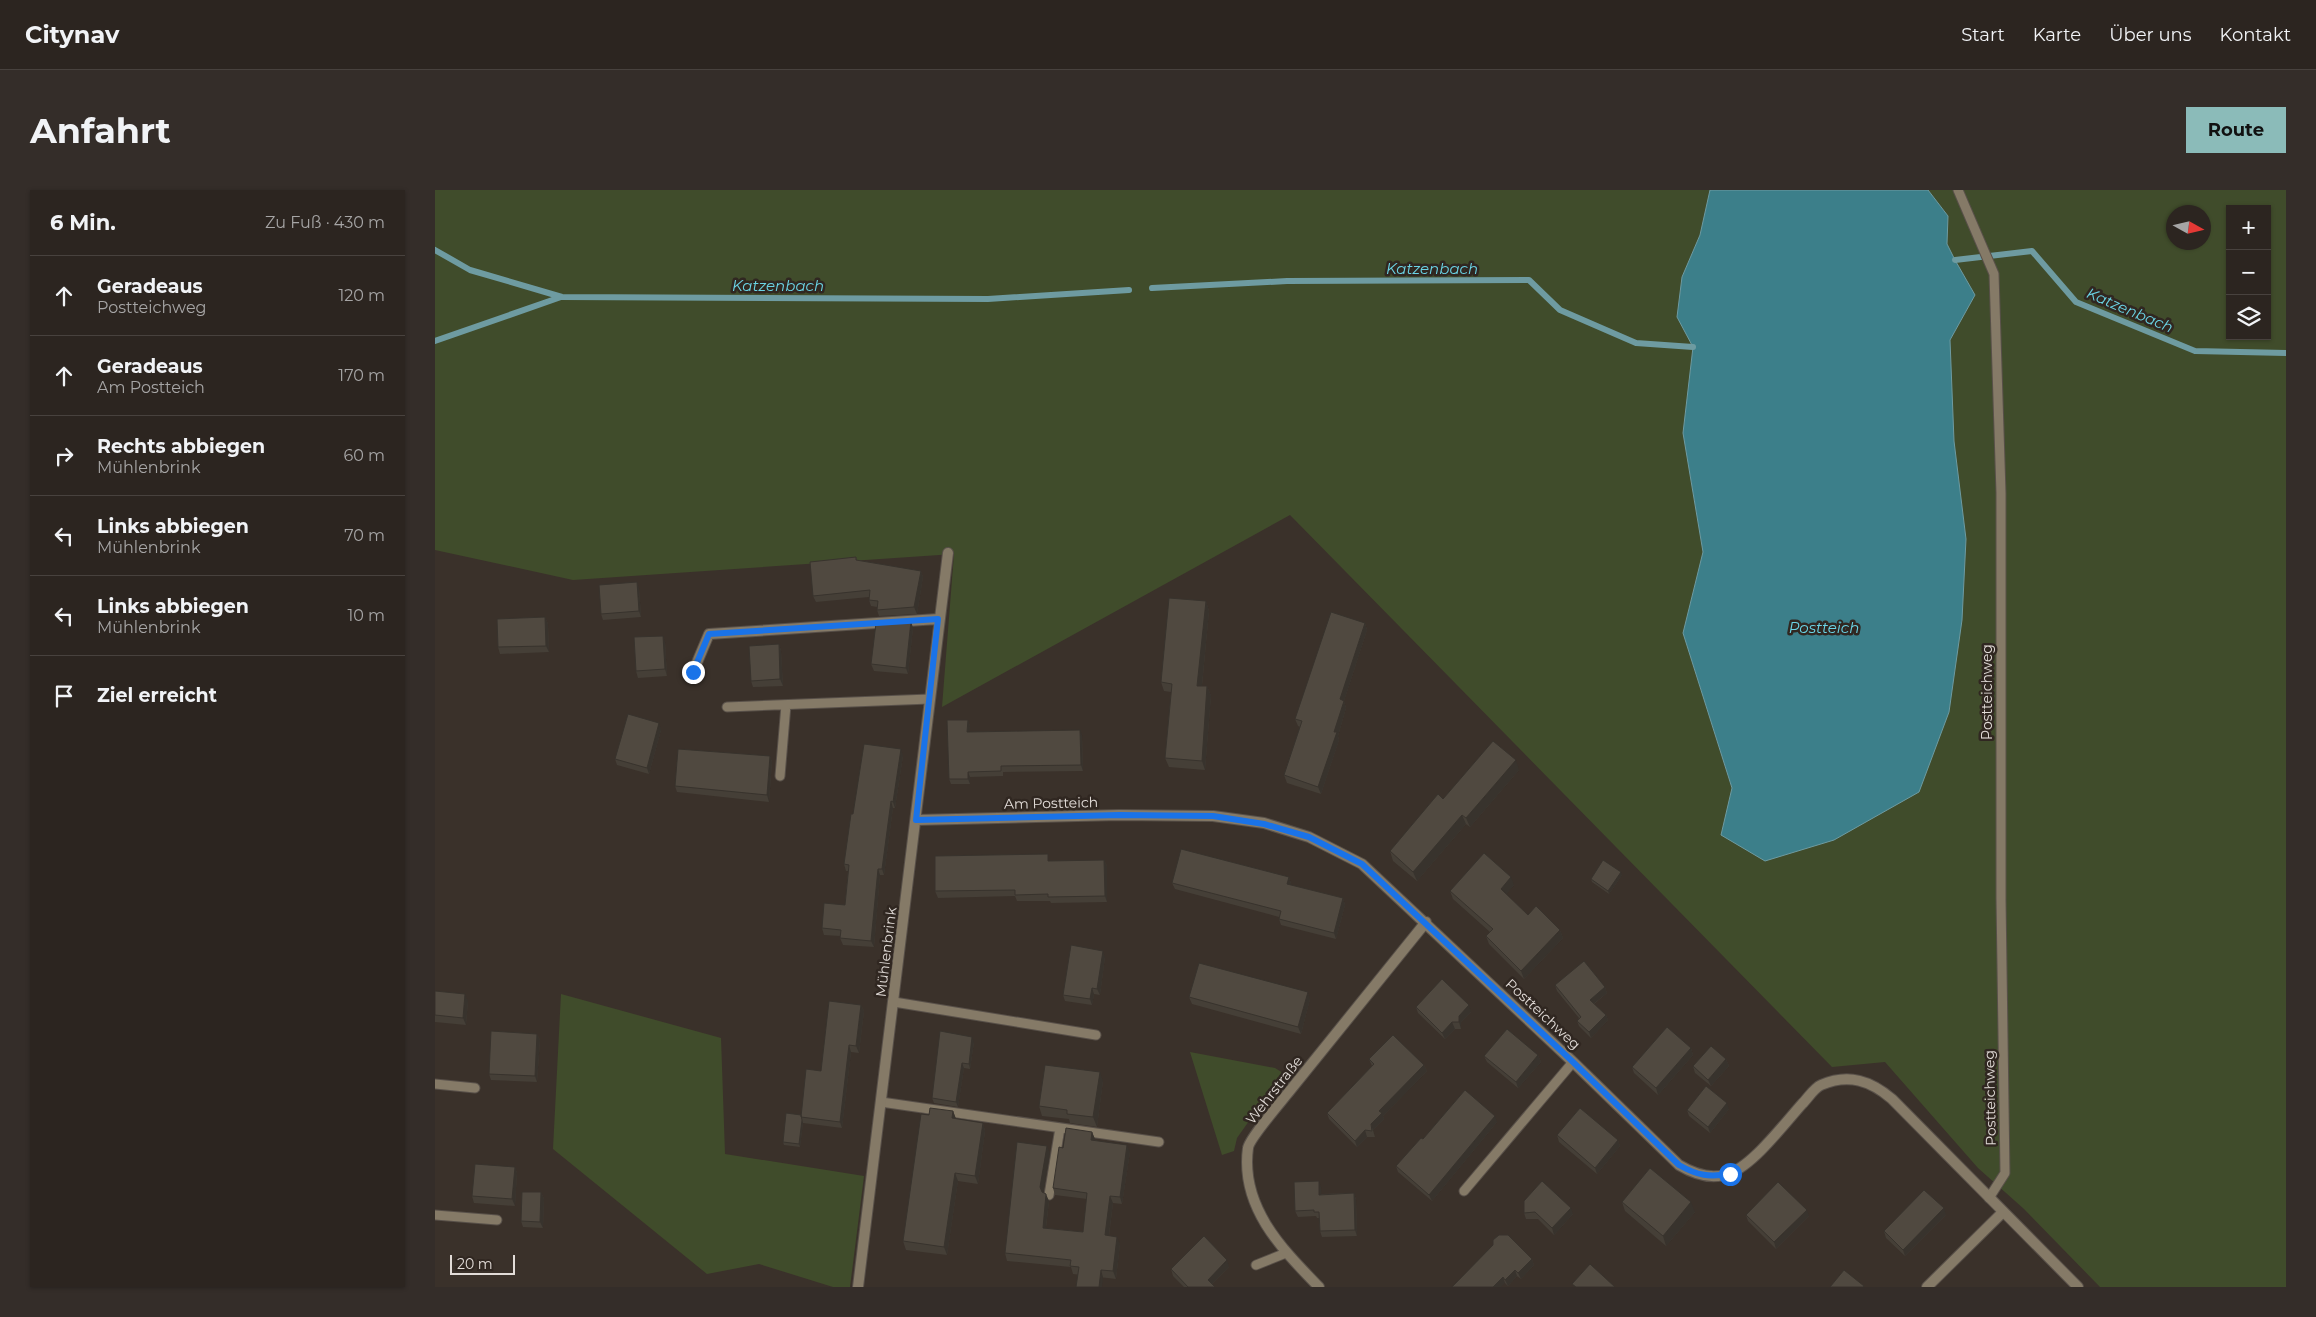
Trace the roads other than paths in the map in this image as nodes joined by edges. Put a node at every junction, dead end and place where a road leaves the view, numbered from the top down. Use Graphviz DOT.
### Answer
graph roads {
  1 [pos="1958,190"];
  2 [pos="948,553"];
  3 [pos="938,619"];
  4 [pos="693,672"];
  5 [pos="929,699"];
  6 [pos="786,705"];
  7 [pos="727,707"];
  8 [pos="780,776"];
  9 [pos="916,820"];
  10 [pos="1426,922"];
  11 [pos="894,1002"];
  12 [pos="1096,1035"];
  13 [pos="1573,1062"];
  14 [pos="435,1084"];
  15 [pos="475,1088"];
  16 [pos="881,1102"];
  17 [pos="1060,1128"];
  18 [pos="1159,1142"];
  19 [pos="1464,1191"];
  20 [pos="1049,1195"];
  21 [pos="1989,1198"];
  22 [pos="2003,1212"];
  23 [pos="435,1215"];
  24 [pos="497,1220"];
  25 [pos="1286,1253"];
  26 [pos="1256,1265"];
  27 [pos="858,1287"];
  28 [pos="1319,1287"];
  29 [pos="1927,1287"];
  30 [pos="2078,1287"];
  1 -- 21 [label="lane, Postteichweg"];
  2 -- 3 [label="street, Mühlenbrink"];
  3 -- 4 [label="street"];
  3 -- 5 [label="street, Mühlenbrink"];
  5 -- 6 [label="lane"];
  5 -- 9 [label="street, Mühlenbrink"];
  6 -- 7 [label="lane"];
  6 -- 8 [label="lane"];
  9 -- 10 [label="street, Am Postteich"];
  9 -- 11 [label="street, Mühlenbrink"];
  10 -- 13 [label="street, Postteichweg"];
  10 -- 25 [label="street, Wehrstraße"];
  11 -- 12 [label="lane"];
  11 -- 16 [label="street, Mühlenbrink"];
  13 -- 19 [label="lane"];
  13 -- 21 [label="street, Postteichweg"];
  14 -- 15 [label="lane"];
  16 -- 17 [label="lane"];
  16 -- 27 [label="street, Mühlenbrink"];
  17 -- 18 [label="lane"];
  17 -- 20 [label="lane"];
  21 -- 22 [label="street, Postteichweg"];
  22 -- 29 [label="street"];
  22 -- 30 [label="street, Postteichweg"];
  23 -- 24 [label="lane"];
  25 -- 26 [label="lane"];
  25 -- 28 [label="street, Wehrstraße"];
}
